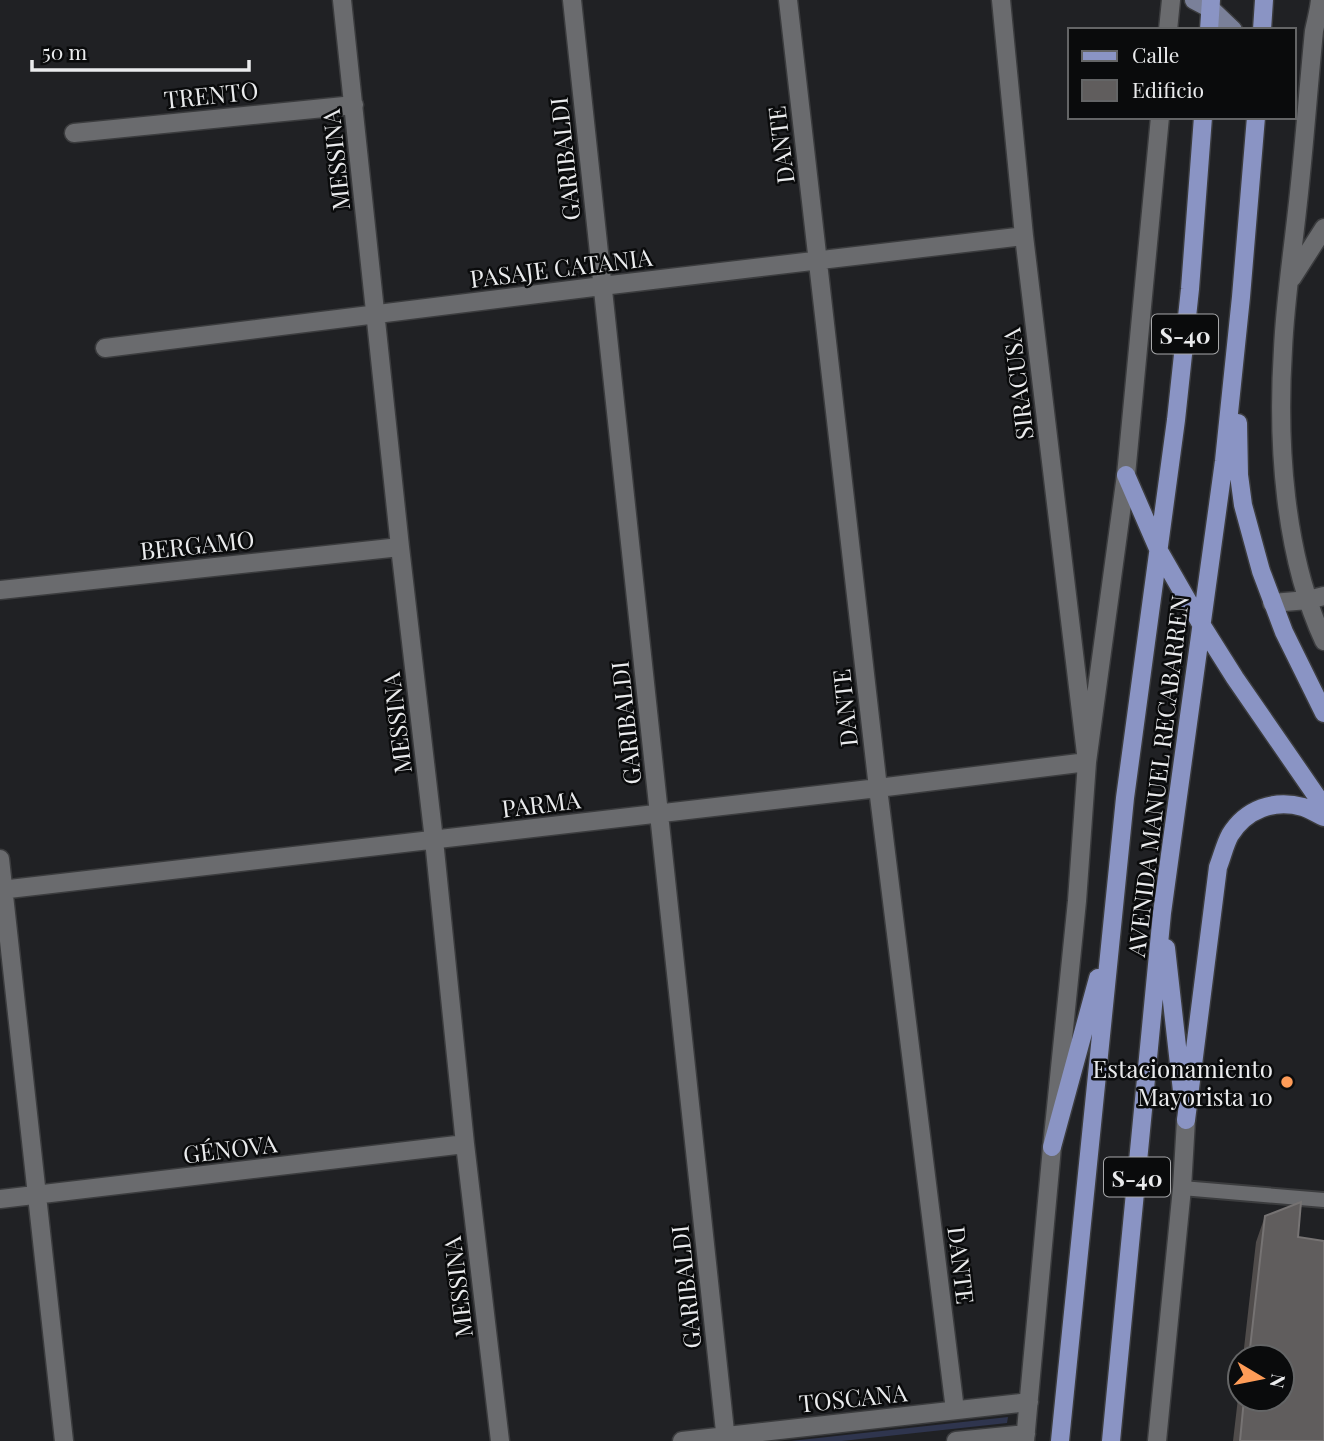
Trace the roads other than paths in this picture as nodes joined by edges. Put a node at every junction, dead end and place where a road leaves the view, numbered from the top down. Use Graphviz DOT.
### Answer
graph roads {
  1 [pos="342,0"];
  2 [pos="572,0"];
  3 [pos="788,0"];
  4 [pos="1001,0"];
  5 [pos="1171,0"];
  6 [pos="1194,0"];
  7 [pos="1264,0"];
  8 [pos="1320,0"];
  9 [pos="1211,5"];
  10 [pos="1168,28"];
  11 [pos="1209,28"];
  12 [pos="1231,28"];
  13 [pos="1262,28"];
  14 [pos="354,105"];
  15 [pos="1160,119"];
  16 [pos="1203,119"];
  17 [pos="1256,119"];
  18 [pos="74,133"];
  19 [pos="1324,228"];
  20 [pos="1024,236"];
  21 [pos="818,261"];
  22 [pos="1289,284"];
  23 [pos="602,286"];
  24 [pos="1241,297"];
  25 [pos="376,314"];
  26 [pos="105,348"];
  27 [pos="1126,475"];
  28 [pos="400,547"];
  29 [pos="1159,551"];
  30 [pos="0,590"];
  31 [pos="1316,598"];
  32 [pos="1272,603"];
  33 [pos="1201,624"];
  34 [pos="1324,641"];
  35 [pos="1324,713"];
  36 [pos="1087,762"];
  37 [pos="878,788"];
  38 [pos="1324,807"];
  39 [pos="659,814"];
  40 [pos="1324,817"];
  41 [pos="434,840"];
  42 [pos="0,859"];
  43 [pos="2,890"];
  44 [pos="1162,914"];
  45 [pos="1111,930"];
  46 [pos="1186,1120"];
  47 [pos="465,1144"];
  48 [pos="1052,1147"];
  49 [pos="1182,1188"];
  50 [pos="37,1195"];
  51 [pos="0,1199"];
  52 [pos="1324,1200"];
  53 [pos="1029,1402"];
  54 [pos="955,1410"];
  55 [pos="1026,1438"];
  56 [pos="725,1439"];
  57 [pos="64,1441"];
  58 [pos="500,1441"];
  59 [pos="682,1441"];
  60 [pos="956,1441"];
  61 [pos="1060,1441"];
  62 [pos="1111,1441"];
  63 [pos="1157,1441"];
  1 -- 14 [label="street, MESSINA"];
  2 -- 23 [label="street, GARIBALDI"];
  3 -- 21 [label="street, DANTE"];
  4 -- 20 [label="street, SIRACUSA"];
  5 -- 10 [label="street"];
  6 -- 9 [label="street"];
  7 -- 13 [label="main road"];
  8 -- 22 [label="street"];
  9 -- 11 [label="main road"];
  9 -- 12 [label="street"];
  14 -- 18 [label="street, TRENTO"];
  14 -- 25 [label="street, MESSINA"];
  15 -- 27 [label="street"];
  16 -- 29 [label="main road, AVENIDA MANUEL RECABARREN / S-40"];
  17 -- 24 [label="main road, AVENIDA MANUEL RECABARREN / S-40"];
  19 -- 22 [label="street"];
  20 -- 21 [label="street, PASAJE CATANIA"];
  20 -- 36 [label="street, SIRACUSA"];
  21 -- 23 [label="street, PASAJE CATANIA"];
  21 -- 37 [label="street, DANTE"];
  22 -- 31 [label="street"];
  23 -- 25 [label="street, PASAJE CATANIA"];
  23 -- 39 [label="street, GARIBALDI"];
  24 -- 32 [label="main road"];
  24 -- 33 [label="main road, AVENIDA MANUEL RECABARREN / S-40"];
  25 -- 26 [label="street, PASAJE CATANIA"];
  25 -- 28 [label="street, MESSINA"];
  27 -- 29 [label="main road"];
  27 -- 36 [label="street"];
  28 -- 30 [label="street, BERGAMO"];
  28 -- 41 [label="street, MESSINA"];
  29 -- 33 [label="main road"];
  29 -- 45 [label="main road, AVENIDA MANUEL RECABARREN / S-40"];
  31 -- 32 [label="street"];
  31 -- 34 [label="street"];
  32 -- 35 [label="main road"];
  33 -- 38 [label="main road"];
  33 -- 44 [label="main road, AVENIDA MANUEL RECABARREN / S-40"];
  36 -- 37 [label="street, PARMA"];
  36 -- 48 [label="street"];
  37 -- 39 [label="street, PARMA"];
  37 -- 54 [label="street, DANTE"];
  39 -- 41 [label="street, PARMA"];
  39 -- 56 [label="street, GARIBALDI"];
  40 -- 46 [label="main road"];
  41 -- 43 [label="street, PARMA"];
  41 -- 47 [label="street, MESSINA"];
  42 -- 43 [label="street"];
  43 -- 50 [label="street"];
  44 -- 46 [label="main road"];
  44 -- 62 [label="main road, AVENIDA MANUEL RECABARREN / S-40"];
  45 -- 48 [label="main road"];
  45 -- 61 [label="main road, AVENIDA MANUEL RECABARREN / S-40"];
  46 -- 49 [label="street"];
  47 -- 50 [label="street, GÉNOVA"];
  47 -- 58 [label="street, MESSINA"];
  48 -- 53 [label="street"];
  49 -- 52 [label="lane"];
  49 -- 63 [label="street"];
  50 -- 51 [label="street, GÉNOVA"];
  50 -- 57 [label="street"];
  53 -- 54 [label="street, TOSCANA"];
  53 -- 55 [label="street"];
  54 -- 56 [label="street, TOSCANA"];
  55 -- 60 [label="street"];
  56 -- 59 [label="street, TOSCANA"];
}
